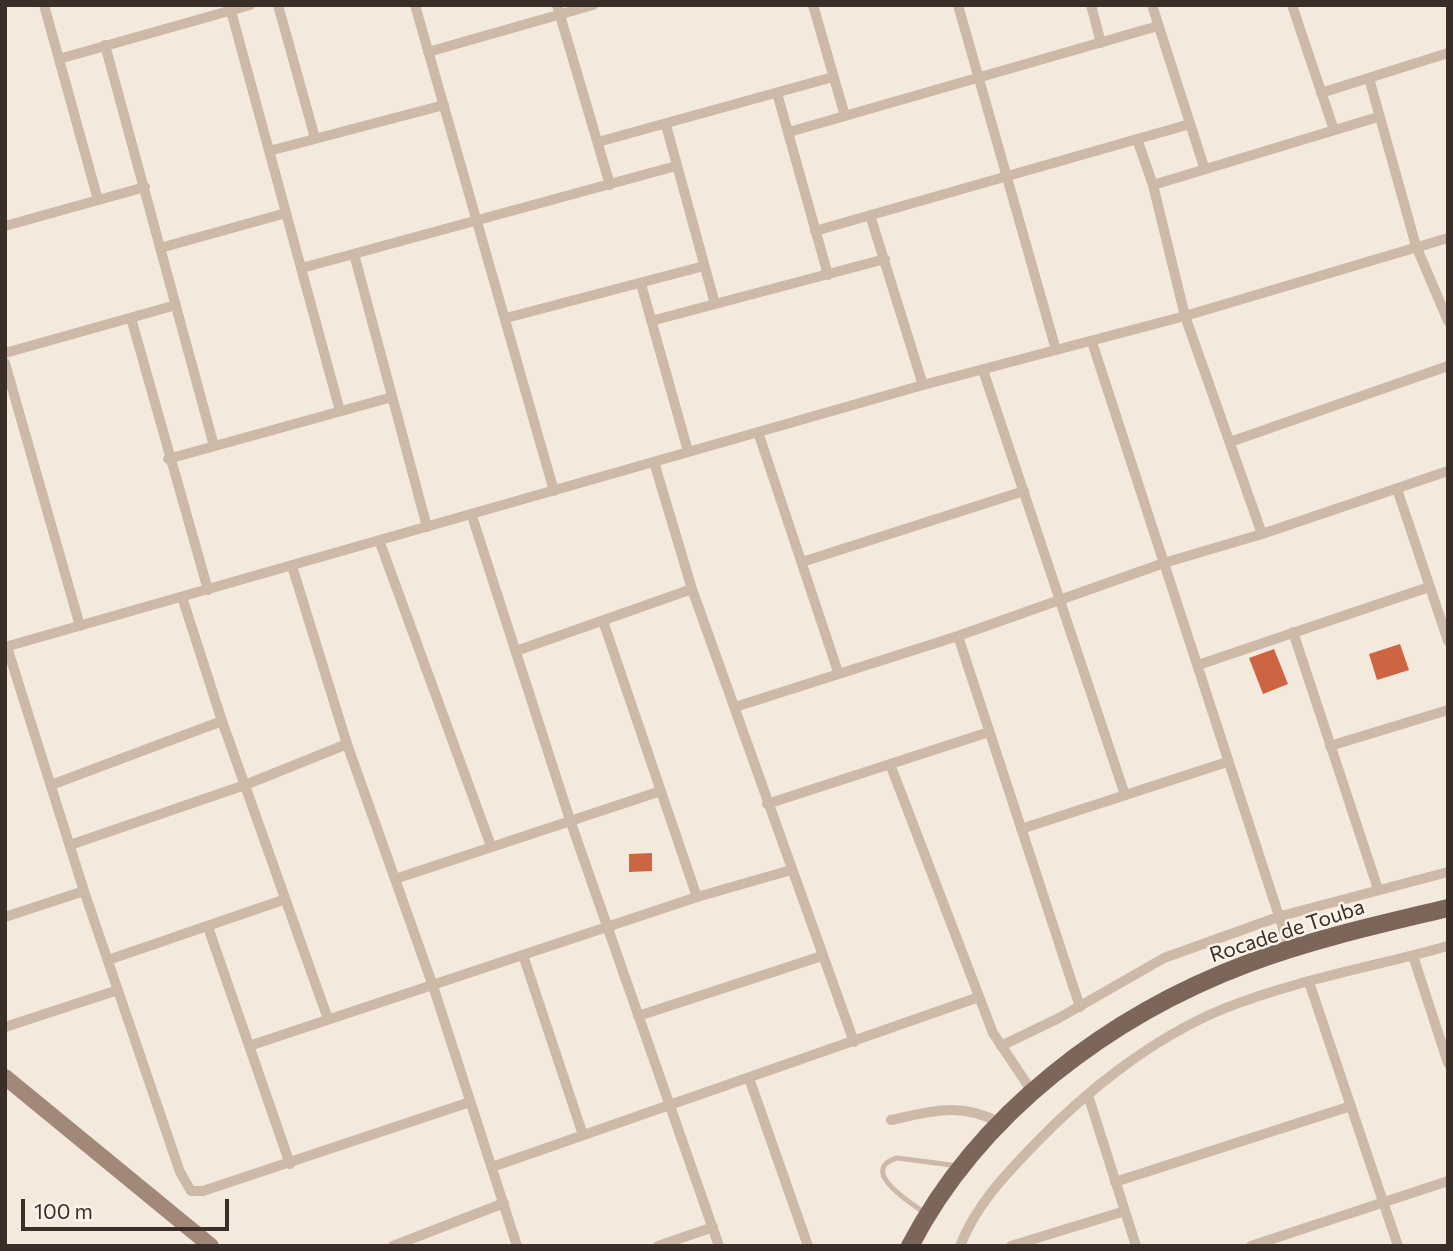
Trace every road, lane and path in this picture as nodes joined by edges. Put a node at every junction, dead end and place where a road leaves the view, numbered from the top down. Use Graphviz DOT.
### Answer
graph roads {
  1 [pos="44,5"];
  2 [pos="250,5"];
  3 [pos="278,5"];
  4 [pos="415,5"];
  5 [pos="593,5"];
  6 [pos="813,5"];
  7 [pos="958,5"];
  8 [pos="1091,5"];
  9 [pos="1152,5"];
  10 [pos="1292,5"];
  11 [pos="559,10"];
  12 [pos="230,11"];
  13 [pos="1158,26"];
  14 [pos="1101,43"];
  15 [pos="105,46"];
  16 [pos="428,52"];
  17 [pos="1448,53"];
  18 [pos="59,59"];
  19 [pos="833,77"];
  20 [pos="979,78"];
  21 [pos="1369,78"];
  22 [pos="777,93"];
  23 [pos="1321,93"];
  24 [pos="444,105"];
  25 [pos="845,116"];
  26 [pos="1378,117"];
  27 [pos="1190,124"];
  28 [pos="666,125"];
  29 [pos="1334,130"];
  30 [pos="789,132"];
  31 [pos="315,138"];
  32 [pos="1136,139"];
  33 [pos="598,142"];
  34 [pos="269,150"];
  35 [pos="676,166"];
  36 [pos="1204,167"];
  37 [pos="1006,177"];
  38 [pos="610,185"];
  39 [pos="1153,185"];
  40 [pos="145,187"];
  41 [pos="98,200"];
  42 [pos="286,213"];
  43 [pos="870,215"];
  44 [pos="476,222"];
  45 [pos="5,226"];
  46 [pos="816,230"];
  47 [pos="1448,238"];
  48 [pos="1416,246"];
  49 [pos="160,248"];
  50 [pos="354,254"];
  51 [pos="886,259"];
  52 [pos="704,266"];
  53 [pos="302,268"];
  54 [pos="828,275"];
  55 [pos="641,284"];
  56 [pos="176,304"];
  57 [pos="715,304"];
  58 [pos="1185,316"];
  59 [pos="131,318"];
  60 [pos="506,318"];
  61 [pos="651,321"];
  62 [pos="1448,321"];
  63 [pos="1092,342"];
  64 [pos="1056,350"];
  65 [pos="5,353"];
  66 [pos="5,363"];
  67 [pos="1448,366"];
  68 [pos="983,370"];
  69 [pos="923,385"];
  70 [pos="392,397"];
  71 [pos="340,411"];
  72 [pos="758,432"];
  73 [pos="1230,442"];
  74 [pos="214,446"];
  75 [pos="688,451"];
  76 [pos="168,459"];
  77 [pos="654,462"];
  78 [pos="1448,471"];
  79 [pos="1398,489"];
  80 [pos="554,491"];
  81 [pos="1024,491"];
  82 [pos="472,516"];
  83 [pos="427,527"];
  84 [pos="1262,534"];
  85 [pos="379,540"];
  86 [pos="802,562"];
  87 [pos="1164,563"];
  88 [pos="292,566"];
  89 [pos="1429,587"];
  90 [pos="692,589"];
  91 [pos="208,590"];
  92 [pos="182,597"];
  93 [pos="1059,600"];
  94 [pos="603,621"];
  95 [pos="80,626"];
  96 [pos="1293,632"];
  97 [pos="958,636"];
  98 [pos="1448,642"];
  99 [pos="6,647"];
  100 [pos="516,651"];
  101 [pos="1198,665"];
  102 [pos="838,672"];
  103 [pos="735,707"];
  104 [pos="1448,710"];
  105 [pos="222,721"];
  106 [pos="989,732"];
  107 [pos="346,744"];
  108 [pos="1330,746"];
  109 [pos="1227,762"];
  110 [pos="890,764"];
  111 [pos="51,785"];
  112 [pos="245,785"];
  113 [pos="661,791"];
  114 [pos="1125,795"];
  115 [pos="767,804"];
  116 [pos="570,820"];
  117 [pos="1021,829"];
  118 [pos="69,845"];
  119 [pos="491,846"];
  120 [pos="791,870"];
  121 [pos="1448,872"];
  122 [pos="395,879"];
  123 [pos="1378,888"];
  124 [pos="84,891"];
  125 [pos="697,897"];
  126 [pos="283,900"];
  127 [pos="1448,908"];
  128 [pos="1281,916"];
  129 [pos="5,917"];
  130 [pos="608,926"];
  131 [pos="208,927"];
  132 [pos="1448,946"];
  133 [pos="1290,950"];
  134 [pos="523,956"];
  135 [pos="822,956"];
  136 [pos="1413,956"];
  137 [pos="108,960"];
  138 [pos="1309,982"];
  139 [pos="433,986"];
  140 [pos="118,990"];
  141 [pos="979,997"];
  142 [pos="1080,1007"];
  143 [pos="638,1016"];
  144 [pos="328,1019"];
  145 [pos="5,1027"];
  146 [pos="854,1042"];
  147 [pos="249,1046"];
  148 [pos="1001,1046"];
  149 [pos="1448,1063"];
  150 [pos="5,1077"];
  151 [pos="749,1079"];
  152 [pos="1033,1093"];
  153 [pos="1088,1095"];
  154 [pos="470,1102"];
  155 [pos="1351,1106"];
  156 [pos="670,1107"];
  157 [pos="891,1120"];
  158 [pos="999,1122"];
  159 [pos="583,1135"];
  160 [pos="290,1164"];
  161 [pos="961,1166"];
  162 [pos="492,1167"];
  163 [pos="1448,1181"];
  164 [pos="1115,1182"];
  165 [pos="1384,1202"];
  166 [pos="504,1203"];
  167 [pos="1125,1211"];
  168 [pos="928,1215"];
  169 [pos="713,1227"];
  170 [pos="211,1246"];
  171 [pos="393,1246"];
  172 [pos="517,1246"];
  173 [pos="658,1246"];
  174 [pos="719,1246"];
  175 [pos="808,1246"];
  176 [pos="910,1246"];
  177 [pos="960,1246"];
  178 [pos="1011,1246"];
  179 [pos="1136,1246"];
  180 [pos="1251,1246"];
  181 [pos="1398,1246"];
  1 -- 18 [label="street"];
  2 -- 12 [label="street"];
  3 -- 31 [label="street"];
  4 -- 16 [label="street"];
  5 -- 11 [label="street"];
  6 -- 19 [label="street"];
  7 -- 20 [label="street"];
  8 -- 14 [label="street"];
  9 -- 13 [label="street"];
  10 -- 23 [label="street"];
  11 -- 16 [label="street"];
  11 -- 33 [label="street"];
  12 -- 15 [label="street"];
  12 -- 34 [label="street"];
  13 -- 14 [label="street"];
  13 -- 27 [label="street"];
  14 -- 20 [label="street"];
  15 -- 18 [label="street"];
  15 -- 40 [label="street"];
  16 -- 24 [label="street"];
  17 -- 21 [label="street"];
  18 -- 41 [label="street"];
  19 -- 22 [label="street"];
  19 -- 25 [label="street"];
  20 -- 25 [label="street"];
  20 -- 37 [label="street"];
  21 -- 23 [label="street"];
  21 -- 26 [label="street"];
  22 -- 28 [label="street"];
  22 -- 30 [label="street"];
  23 -- 29 [label="street"];
  24 -- 31 [label="street"];
  24 -- 44 [label="street"];
  25 -- 30 [label="street"];
  26 -- 29 [label="street"];
  26 -- 48 [label="street"];
  27 -- 32 [label="street"];
  27 -- 36 [label="street"];
  28 -- 33 [label="street"];
  28 -- 35 [label="street"];
  29 -- 36 [label="street"];
  30 -- 46 [label="street"];
  31 -- 34 [label="street"];
  32 -- 37 [label="street"];
  32 -- 39 [label="street"];
  33 -- 38 [label="street"];
  34 -- 42 [label="street"];
  35 -- 38 [label="street"];
  35 -- 52 [label="street"];
  36 -- 39 [label="street"];
  37 -- 43 [label="street"];
  37 -- 64 [label="street"];
  38 -- 44 [label="street"];
  39 -- 58 [label="street"];
  40 -- 41 [label="street"];
  40 -- 49 [label="street"];
  41 -- 45 [label="street"];
  42 -- 49 [label="street"];
  42 -- 53 [label="street"];
  43 -- 46 [label="street"];
  43 -- 51 [label="street"];
  44 -- 50 [label="street"];
  44 -- 60 [label="street"];
  46 -- 54 [label="street"];
  47 -- 48 [label="street"];
  48 -- 58 [label="street"];
  48 -- 62 [label="street"];
  49 -- 56 [label="street"];
  50 -- 53 [label="street"];
  50 -- 70 [label="street"];
  51 -- 54 [label="street"];
  51 -- 69 [label="street"];
  52 -- 55 [label="street"];
  52 -- 57 [label="street"];
  53 -- 71 [label="street"];
  54 -- 57 [label="street"];
  55 -- 60 [label="street"];
  55 -- 61 [label="street"];
  56 -- 59 [label="street"];
  56 -- 74 [label="street"];
  57 -- 61 [label="street"];
  58 -- 63 [label="street"];
  58 -- 73 [label="street"];
  59 -- 65 [label="street"];
  59 -- 76 [label="street"];
  60 -- 80 [label="street"];
  61 -- 75 [label="street"];
  63 -- 64 [label="street"];
  63 -- 87 [label="street"];
  64 -- 68 [label="street"];
  66 -- 95 [label="street"];
  67 -- 73 [label="street"];
  68 -- 69 [label="street"];
  68 -- 81 [label="street"];
  69 -- 72 [label="street"];
  70 -- 71 [label="street"];
  70 -- 83 [label="street"];
  71 -- 74 [label="street"];
  72 -- 75 [label="street"];
  72 -- 86 [label="street"];
  73 -- 84 [label="street"];
  74 -- 76 [label="street"];
  75 -- 77 [label="street"];
  76 -- 91 [label="street"];
  77 -- 80 [label="street"];
  77 -- 90 [label="street"];
  78 -- 79 [label="street"];
  79 -- 84 [label="street"];
  79 -- 89 [label="street"];
  80 -- 82 [label="street"];
  81 -- 86 [label="street"];
  81 -- 93 [label="street"];
  82 -- 83 [label="street"];
  82 -- 100 [label="street"];
  83 -- 85 [label="street"];
  84 -- 87 [label="street"];
  85 -- 88 [label="street"];
  85 -- 119 [label="street"];
  86 -- 102 [label="street"];
  87 -- 93 [label="street"];
  87 -- 101 [label="street"];
  88 -- 91 [label="street"];
  88 -- 107 [label="street"];
  89 -- 96 [label="street"];
  89 -- 98 [label="street"];
  90 -- 94 [label="street"];
  90 -- 103 [label="street"];
  91 -- 92 [label="street"];
  92 -- 95 [label="street"];
  92 -- 105 [label="street"];
  93 -- 97 [label="street"];
  93 -- 114 [label="street"];
  94 -- 100 [label="street"];
  94 -- 113 [label="street"];
  95 -- 99 [label="street"];
  96 -- 101 [label="street"];
  96 -- 108 [label="street"];
  97 -- 102 [label="street"];
  97 -- 106 [label="street"];
  99 -- 111 [label="street"];
  100 -- 116 [label="street"];
  101 -- 109 [label="street"];
  102 -- 103 [label="street"];
  103 -- 115 [label="street"];
  104 -- 108 [label="street"];
  105 -- 111 [label="street"];
  105 -- 112 [label="street"];
  106 -- 110 [label="street"];
  106 -- 117 [label="street"];
  107 -- 112 [label="street"];
  107 -- 122 [label="street"];
  108 -- 123 [label="street"];
  109 -- 114 [label="street"];
  109 -- 128 [label="street"];
  110 -- 115 [label="street"];
  110 -- 141 [label="street"];
  111 -- 118 [label="street"];
  112 -- 118 [label="street"];
  112 -- 126 [label="street"];
  113 -- 116 [label="street"];
  113 -- 125 [label="street"];
  114 -- 117 [label="street"];
  115 -- 120 [label="street"];
  116 -- 119 [label="street"];
  116 -- 130 [label="street"];
  117 -- 142 [label="street"];
  118 -- 124 [label="street"];
  119 -- 122 [label="street"];
  120 -- 125 [label="street"];
  120 -- 135 [label="street"];
  121 -- 123 [label="street"];
  122 -- 139 [label="street"];
  123 -- 128 [label="street"];
  124 -- 129 [label="street"];
  124 -- 137 [label="street"];
  125 -- 130 [label="street"];
  126 -- 131 [label="street"];
  126 -- 144 [label="street"];
  127 -- 133 [label="main road, Rocade de Touba"];
  128 -- 133 [label="street"];
  128 -- 142 [label="street"];
  130 -- 134 [label="street"];
  130 -- 143 [label="street"];
  131 -- 137 [label="street"];
  131 -- 147 [label="street"];
  132 -- 136 [label="street"];
  133 -- 152 [label="main road, Rocade de Touba"];
  134 -- 139 [label="street"];
  134 -- 159 [label="street"];
  135 -- 143 [label="street"];
  135 -- 146 [label="street"];
  136 -- 138 [label="street"];
  136 -- 149 [label="street"];
  137 -- 140 [label="street"];
  138 -- 153 [label="street"];
  138 -- 155 [label="street"];
  139 -- 144 [label="street"];
  139 -- 154 [label="street"];
  140 -- 145 [label="street"];
  140 -- 160 [label="street"];
  141 -- 146 [label="street"];
  141 -- 148 [label="street"];
  142 -- 148 [label="street"];
  143 -- 156 [label="street"];
  144 -- 147 [label="street"];
  146 -- 151 [label="street"];
  147 -- 160 [label="street"];
  148 -- 152 [label="street"];
  150 -- 170 [label="street"];
  151 -- 156 [label="street"];
  151 -- 175 [label="street"];
  152 -- 158 [label="main road, Rocade de Touba"];
  153 -- 164 [label="street"];
  153 -- 177 [label="street"];
  154 -- 160 [label="street"];
  154 -- 162 [label="street"];
  155 -- 164 [label="street"];
  155 -- 165 [label="street"];
  156 -- 159 [label="street"];
  156 -- 169 [label="street"];
  157 -- 158 [label="street"];
  158 -- 161 [label="main road, Rocade de Touba"];
  159 -- 162 [label="street"];
  161 -- 168 [label="main road, Rocade de Touba"];
  161 -- 168 [label="lane"];
  162 -- 166 [label="street"];
  163 -- 165 [label="street"];
  164 -- 167 [label="street"];
  165 -- 180 [label="street"];
  165 -- 181 [label="street"];
  166 -- 171 [label="street"];
  166 -- 172 [label="street"];
  167 -- 178 [label="street"];
  167 -- 179 [label="street"];
  168 -- 176 [label="main road, Rocade de Touba"];
  169 -- 173 [label="street"];
  169 -- 174 [label="street"];
}
